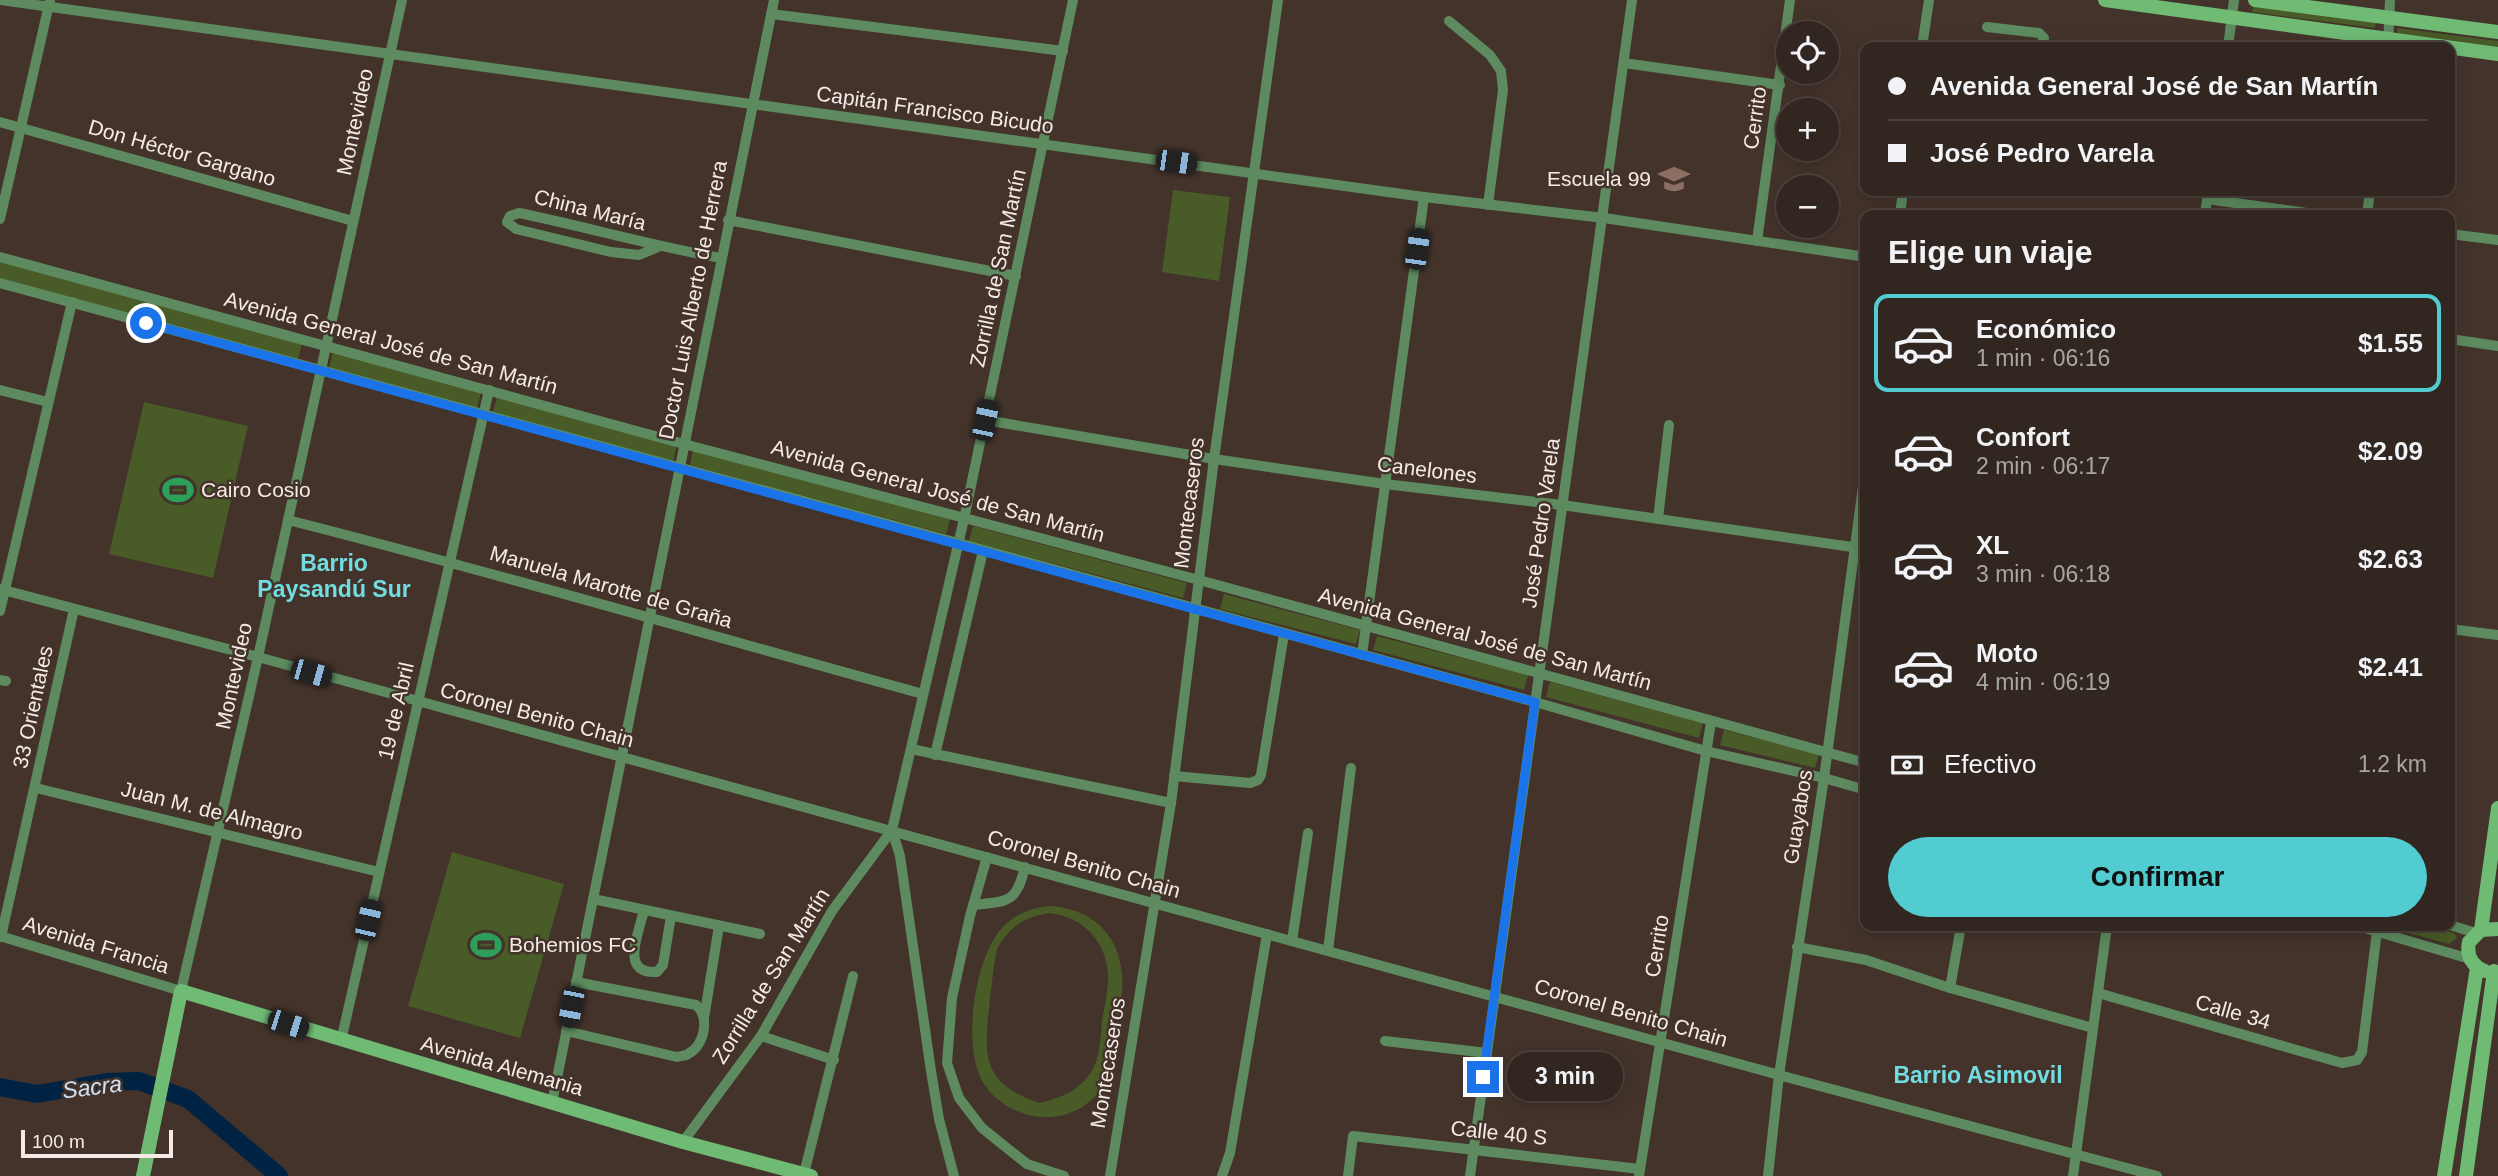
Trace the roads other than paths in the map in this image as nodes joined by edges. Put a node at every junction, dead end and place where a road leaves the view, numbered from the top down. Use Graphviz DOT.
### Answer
graph roads {
  1 [pos="402,0"];
  2 [pos="774,0"];
  3 [pos="1073,0"];
  4 [pos="1278,0"];
  5 [pos="1632,0"];
  6 [pos="1790,0"];
  7 [pos="1929,0"];
  8 [pos="2105,0"];
  9 [pos="2234,0"];
  10 [pos="2255,0"];
  11 [pos="2390,0"];
  12 [pos="0,1"];
  13 [pos="49,4"];
  14 [pos="771,14"];
  15 [pos="2232,17"];
  16 [pos="2388,17"];
  17 [pos="1449,21"];
  18 [pos="1987,27"];
  19 [pos="2498,32"];
  20 [pos="1923,42"];
  21 [pos="2043,42"];
  22 [pos="2229,42"];
  23 [pos="2388,42"];
  24 [pos="2455,49"];
  25 [pos="1063,51"];
  26 [pos="2498,54"];
  27 [pos="390,55"];
  28 [pos="1624,62"];
  29 [pos="1780,85"];
  30 [pos="753,104"];
  31 [pos="0,122"];
  32 [pos="20,128"];
  33 [pos="1044,145"];
  34 [pos="1255,173"];
  35 [pos="2213,196"];
  36 [pos="1424,197"];
  37 [pos="1488,205"];
  38 [pos="2292,210"];
  39 [pos="1604,218"];
  40 [pos="0,219"];
  41 [pos="353,220"];
  42 [pos="728,220"];
  43 [pos="2455,235"];
  44 [pos="2498,240"];
  45 [pos="1757,241"];
  46 [pos="658,247"];
  47 [pos="1860,256"];
  48 [pos="0,257"];
  49 [pos="721,258"];
  50 [pos="1016,276"];
  51 [pos="0,283"];
  52 [pos="72,302"];
  53 [pos="2455,340"];
  54 [pos="326,345"];
  55 [pos="2498,346"];
  56 [pos="320,372"];
  57 [pos="0,390"];
  58 [pos="489,390"];
  59 [pos="48,402"];
  60 [pos="484,415"];
  61 [pos="985,420"];
  62 [pos="1669,425"];
  63 [pos="684,444"];
  64 [pos="1214,459"];
  65 [pos="679,467"];
  66 [pos="1385,484"];
  67 [pos="1562,505"];
  68 [pos="964,519"];
  69 [pos="1658,519"];
  70 [pos="288,520"];
  71 [pos="958,544"];
  72 [pos="1860,548"];
  73 [pos="983,551"];
  74 [pos="449,560"];
  75 [pos="1199,580"];
  76 [pos="2,590"];
  77 [pos="74,609"];
  78 [pos="1195,610"];
  79 [pos="0,611"];
  80 [pos="649,619"];
  81 [pos="1367,627"];
  82 [pos="2455,630"];
  83 [pos="1284,634"];
  84 [pos="2498,635"];
  85 [pos="1362,655"];
  86 [pos="258,657"];
  87 [pos="1539,674"];
  88 [pos="923,694"];
  89 [pos="418,702"];
  90 [pos="1535,702"];
  91 [pos="1711,722"];
  92 [pos="911,749"];
  93 [pos="1706,751"];
  94 [pos="1828,752"];
  95 [pos="935,755"];
  96 [pos="621,758"];
  97 [pos="1860,761"];
  98 [pos="1351,768"];
  99 [pos="1174,775"];
  100 [pos="1824,778"];
  101 [pos="36,788"];
  102 [pos="1860,788"];
  103 [pos="1171,803"];
  104 [pos="2498,808"];
  105 [pos="892,830"];
  106 [pos="219,831"];
  107 [pos="1308,833"];
  108 [pos="987,857"];
  109 [pos="1025,867"];
  110 [pos="379,872"];
  111 [pos="593,899"];
  112 [pos="1153,903"];
  113 [pos="973,905"];
  114 [pos="644,910"];
  115 [pos="671,916"];
  116 [pos="719,926"];
  117 [pos="2455,926"];
  118 [pos="2498,929"];
  119 [pos="1960,931"];
  120 [pos="2106,931"];
  121 [pos="2377,931"];
  122 [pos="2478,931"];
  123 [pos="760,934"];
  124 [pos="1267,934"];
  125 [pos="1,936"];
  126 [pos="1292,941"];
  127 [pos="1797,947"];
  128 [pos="1328,950"];
  129 [pos="2474,964"];
  130 [pos="2496,971"];
  131 [pos="853,976"];
  132 [pos="576,982"];
  133 [pos="1950,988"];
  134 [pos="181,991"];
  135 [pos="2098,993"];
  136 [pos="1494,995"];
  137 [pos="704,1018"];
  138 [pos="2093,1028"];
  139 [pos="566,1031"];
  140 [pos="761,1036"];
  141 [pos="341,1041"];
  142 [pos="1385,1041"];
  143 [pos="1662,1041"];
  144 [pos="1486,1053"];
  145 [pos="834,1060"];
  146 [pos="1779,1075"];
  147 [pos="552,1103"];
  148 [pos="684,1142"];
  149 [pos="1474,1149"];
  150 [pos="2076,1153"];
  151 [pos="1640,1172"];
  152 [pos="808,1175"];
  153 [pos="143,1176"];
  154 [pos="954,1176"];
  155 [pos="1064,1176"];
  156 [pos="1110,1176"];
  157 [pos="1222,1176"];
  158 [pos="1348,1176"];
  159 [pos="1470,1176"];
  160 [pos="1768,1176"];
  161 [pos="2073,1176"];
  162 [pos="2157,1176"];
  163 [pos="2444,1176"];
  164 [pos="2466,1176"];
  1 -- 27 [label="street, Montevideo"];
  2 -- 14 [label="street, Doctor Luis Alberto de Herrera"];
  3 -- 25 [label="street, Zorrilla de San Martín"];
  4 -- 34 [label="street, Montecaseros"];
  5 -- 28 [label="street, José Pedro Varela"];
  6 -- 29 [label="street, Cerrito"];
  7 -- 20 [label="street"];
  8 -- 15 [label="street"];
  9 -- 15 [label="street"];
  10 -- 16 [label="street"];
  11 -- 16 [label="street"];
  12 -- 13 [label="street, Capitán Francisco Bicudo"];
  13 -- 27 [label="street, Capitán Francisco Bicudo"];
  13 -- 32 [label="street"];
  14 -- 25 [label="street"];
  14 -- 30 [label="street, Doctor Luis Alberto de Herrera"];
  15 -- 22 [label="street"];
  15 -- 23 [label="street"];
  16 -- 19 [label="street"];
  16 -- 23 [label="street"];
  17 -- 37 [label="street"];
  18 -- 21 [label="street"];
  24 -- 26 [label="street"];
  25 -- 33 [label="street, Zorrilla de San Martín"];
  27 -- 30 [label="street, Capitán Francisco Bicudo"];
  27 -- 41 [label="street, Montevideo"];
  28 -- 29 [label="street"];
  28 -- 39 [label="street, José Pedro Varela"];
  29 -- 45 [label="street, Cerrito"];
  30 -- 33 [label="street, Capitán Francisco Bicudo"];
  30 -- 42 [label="street, Doctor Luis Alberto de Herrera"];
  31 -- 32 [label="street, Don Héctor Gargano"];
  32 -- 40 [label="street"];
  32 -- 41 [label="street, Don Héctor Gargano"];
  33 -- 34 [label="street, Capitán Francisco Bicudo"];
  33 -- 50 [label="street, Zorrilla de San Martín"];
  34 -- 36 [label="street, Capitán Francisco Bicudo"];
  34 -- 64 [label="street, Montecaseros"];
  35 -- 38 [label="street"];
  36 -- 37 [label="street, Capitán Francisco Bicudo"];
  36 -- 66 [label="street"];
  37 -- 39 [label="street, Capitán Francisco Bicudo"];
  39 -- 45 [label="street, Capitán Francisco Bicudo"];
  39 -- 67 [label="street, José Pedro Varela"];
  41 -- 54 [label="street, Montevideo"];
  42 -- 49 [label="street, Doctor Luis Alberto de Herrera"];
  42 -- 50 [label="street"];
  43 -- 44 [label="street"];
  45 -- 47 [label="street, Capitán Francisco Bicudo"];
  46 -- 46 [label="street, China María"];
  46 -- 49 [label="street, China María"];
  48 -- 54 [label="street, Avenida General José de San Martín"];
  49 -- 63 [label="street, Doctor Luis Alberto de Herrera"];
  50 -- 61 [label="street, Zorrilla de San Martín"];
  51 -- 52 [label="street"];
  52 -- 56 [label="street"];
  52 -- 59 [label="street"];
  53 -- 55 [label="street"];
  54 -- 56 [label="street, Montevideo"];
  54 -- 58 [label="street, Avenida General José de San Martín"];
  56 -- 60 [label="street"];
  56 -- 70 [label="street, Montevideo"];
  57 -- 59 [label="street"];
  58 -- 60 [label="street, 19 de Abril"];
  58 -- 63 [label="street, Avenida General José de San Martín"];
  59 -- 76 [label="street"];
  60 -- 65 [label="street"];
  60 -- 74 [label="street, 19 de Abril"];
  61 -- 64 [label="street, Canelones"];
  61 -- 68 [label="street, Zorrilla de San Martín"];
  62 -- 69 [label="street"];
  63 -- 65 [label="street, Doctor Luis Alberto de Herrera"];
  63 -- 68 [label="street, Avenida General José de San Martín"];
  64 -- 66 [label="street, Canelones"];
  64 -- 75 [label="street, Montecaseros"];
  65 -- 71 [label="street"];
  65 -- 80 [label="street, Doctor Luis Alberto de Herrera"];
  66 -- 67 [label="street, Canelones"];
  66 -- 81 [label="street"];
  67 -- 69 [label="street, Canelones"];
  67 -- 87 [label="street, José Pedro Varela"];
  68 -- 71 [label="street, Zorrilla de San Martín"];
  68 -- 75 [label="street, Avenida General José de San Martín"];
  69 -- 72 [label="street, Canelones"];
  70 -- 74 [label="street, Manuela Marotte de Graña"];
  70 -- 86 [label="street, Montevideo"];
  71 -- 73 [label="street"];
  71 -- 88 [label="street, Zorrilla de San Martín"];
  72 -- 94 [label="street, Guayabos"];
  73 -- 78 [label="street"];
  73 -- 95 [label="street"];
  74 -- 80 [label="street, Manuela Marotte de Graña"];
  74 -- 89 [label="street, 19 de Abril"];
  75 -- 78 [label="street, Montecaseros"];
  75 -- 81 [label="street, Avenida General José de San Martín"];
  76 -- 77 [label="street, Coronel Benito Chain"];
  76 -- 79 [label="street"];
  77 -- 86 [label="street, Coronel Benito Chain"];
  77 -- 101 [label="street, 33 Orientales"];
  78 -- 83 [label="street"];
  78 -- 99 [label="street, Montecaseros"];
  80 -- 88 [label="street, Manuela Marotte de Graña"];
  80 -- 96 [label="street, Doctor Luis Alberto de Herrera"];
  81 -- 85 [label="street"];
  81 -- 87 [label="street, Avenida General José de San Martín"];
  82 -- 84 [label="street"];
  83 -- 85 [label="street"];
  83 -- 99 [label="street"];
  85 -- 90 [label="street"];
  86 -- 89 [label="street, Coronel Benito Chain"];
  86 -- 106 [label="street, Montevideo"];
  87 -- 90 [label="street, José Pedro Varela"];
  87 -- 91 [label="street, Avenida General José de San Martín"];
  88 -- 92 [label="street, Zorrilla de San Martín"];
  89 -- 96 [label="street, Coronel Benito Chain"];
  89 -- 110 [label="street, 19 de Abril"];
  90 -- 93 [label="street"];
  90 -- 136 [label="street, José Pedro Varela"];
  91 -- 93 [label="street, Cerrito"];
  91 -- 94 [label="street, Avenida General José de San Martín"];
  92 -- 95 [label="street"];
  92 -- 105 [label="street, Zorrilla de San Martín"];
  93 -- 100 [label="street"];
  93 -- 143 [label="street, Cerrito"];
  94 -- 97 [label="street, Avenida General José de San Martín"];
  94 -- 100 [label="street, Guayabos"];
  95 -- 103 [label="street"];
  96 -- 105 [label="street, Coronel Benito Chain"];
  96 -- 111 [label="street, Doctor Luis Alberto de Herrera"];
  98 -- 128 [label="street"];
  99 -- 103 [label="street, Montecaseros"];
  100 -- 102 [label="street"];
  100 -- 127 [label="street, Guayabos"];
  101 -- 106 [label="street, Juan M. de Almagro"];
  101 -- 125 [label="street, 33 Orientales"];
  103 -- 112 [label="street, Montecaseros"];
  104 -- 122 [label="street"];
  105 -- 108 [label="street, Coronel Benito Chain"];
  105 -- 140 [label="street, Zorrilla de San Martín"];
  105 -- 154 [label="street, Zorrilla de San Martín"];
  106 -- 110 [label="street, Juan M. de Almagro"];
  106 -- 134 [label="street, Montevideo"];
  107 -- 126 [label="street"];
  108 -- 109 [label="street, Coronel Benito Chain"];
  108 -- 113 [label="street"];
  109 -- 112 [label="street, Coronel Benito Chain"];
  109 -- 113 [label="street"];
  110 -- 141 [label="street, 19 de Abril"];
  111 -- 114 [label="street"];
  111 -- 132 [label="street, Doctor Luis Alberto de Herrera"];
  112 -- 124 [label="street, Coronel Benito Chain"];
  112 -- 156 [label="street, Montecaseros"];
  113 -- 155 [label="street"];
  114 -- 115 [label="street"];
  114 -- 115 [label="street"];
  115 -- 116 [label="street"];
  116 -- 123 [label="street"];
  116 -- 137 [label="street"];
  117 -- 122 [label="street"];
  118 -- 122 [label="street"];
  119 -- 133 [label="street"];
  120 -- 135 [label="street"];
  121 -- 129 [label="street"];
  121 -- 135 [label="street, Calle 34"];
  122 -- 129 [label="street"];
  124 -- 126 [label="street, Coronel Benito Chain"];
  124 -- 157 [label="street"];
  125 -- 134 [label="street, Avenida Francia"];
  126 -- 128 [label="street, Coronel Benito Chain"];
  127 -- 133 [label="street"];
  127 -- 146 [label="street, Guayabos"];
  128 -- 136 [label="street, Coronel Benito Chain"];
  129 -- 130 [label="street"];
  129 -- 163 [label="street"];
  130 -- 164 [label="street"];
  131 -- 145 [label="street"];
  132 -- 137 [label="street"];
  132 -- 139 [label="street, Doctor Luis Alberto de Herrera"];
  133 -- 138 [label="street"];
  134 -- 141 [label="street, Avenida Alemania"];
  134 -- 153 [label="street"];
  135 -- 138 [label="street"];
  136 -- 143 [label="street, Coronel Benito Chain"];
  136 -- 144 [label="street, José Pedro Varela"];
  137 -- 139 [label="street"];
  138 -- 150 [label="street"];
  139 -- 147 [label="street, Doctor Luis Alberto de Herrera"];
  140 -- 145 [label="street"];
  140 -- 148 [label="street, Zorrilla de San Martín"];
  141 -- 147 [label="street, Avenida Alemania"];
  142 -- 144 [label="street"];
  143 -- 146 [label="street, Coronel Benito Chain"];
  143 -- 151 [label="street, Cerrito"];
  144 -- 149 [label="street, José Pedro Varela"];
  145 -- 152 [label="street"];
  146 -- 150 [label="street, Coronel Benito Chain"];
  146 -- 160 [label="street, Guayabos"];
  147 -- 148 [label="street, Avenida Alemania"];
  148 -- 152 [label="street, Avenida Alemania"];
  149 -- 151 [label="street, Calle 40 S"];
  149 -- 158 [label="street, Calle 40 S"];
  149 -- 159 [label="street, José Pedro Varela"];
  150 -- 161 [label="street"];
  150 -- 162 [label="street, Coronel Benito Chain"];
}
